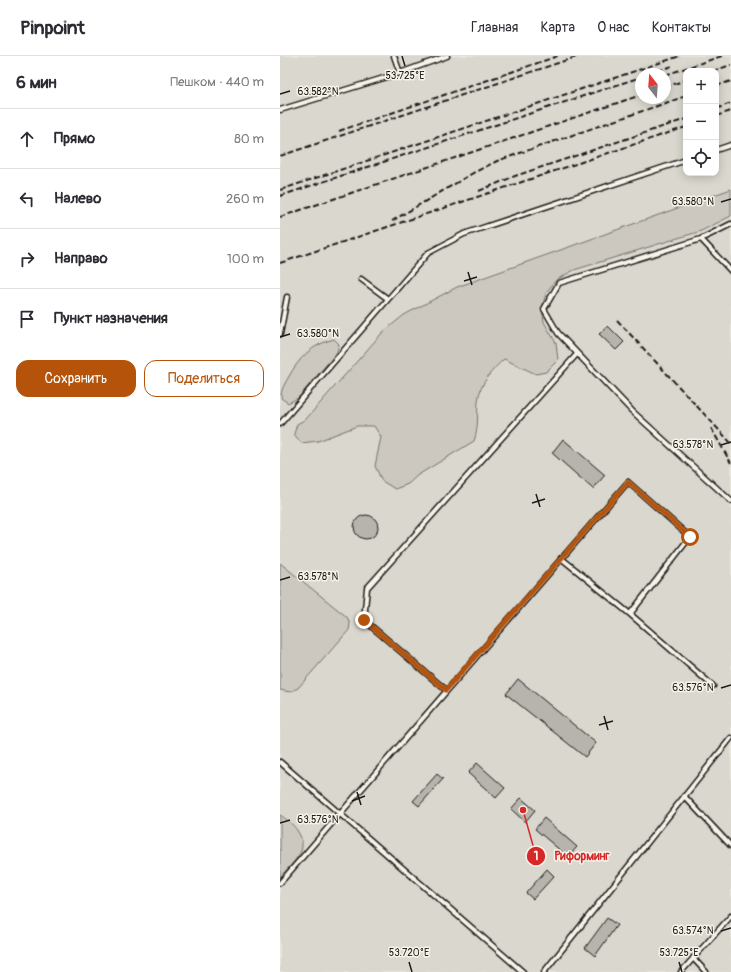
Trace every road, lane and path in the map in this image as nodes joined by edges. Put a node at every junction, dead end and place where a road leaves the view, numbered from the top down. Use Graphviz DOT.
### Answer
graph roads {
  1 [pos="394,56"];
  2 [pos="447,56"];
  3 [pos="400,73"];
  4 [pos="280,110"];
  5 [pos="731,145"];
  6 [pos="719,149"];
  7 [pos="683,161"];
  8 [pos="731,224"];
  9 [pos="701,239"];
  10 [pos="731,271"];
  11 [pos="361,279"];
  12 [pos="287,297"];
  13 [pos="388,299"];
  14 [pos="280,334"];
  15 [pos="577,354"];
  16 [pos="280,424"];
  17 [pos="731,501"];
  18 [pos="562,558"];
  19 [pos="630,614"];
  20 [pos="713,686"];
  21 [pos="446,690"];
  22 [pos="731,738"];
  23 [pos="280,762"];
  24 [pos="684,796"];
  25 [pos="338,814"];
  26 [pos="731,846"];
  27 [pos="280,883"];
  28 [pos="731,916"];
  29 [pos="693,958"];
  30 [pos="524,972"];
  31 [pos="544,972"];
  32 [pos="681,972"];
  33 [pos="706,972"];
  1 -- 3 [label="lane"];
  2 -- 3 [label="lane"];
  3 -- 4 [label="lane"];
  5 -- 6 [label="lane"];
  7 -- 13 [label="lane"];
  8 -- 9 [label="lane"];
  9 -- 10 [label="lane"];
  9 -- 15 [label="lane"];
  11 -- 13 [label="lane"];
  12 -- 14 [label="lane"];
  13 -- 16 [label="lane"];
  15 -- 17 [label="lane"];
  15 -- 21 [label="lane"];
  18 -- 19 [label="lane"];
  18 -- 19 [label="lane"];
  18 -- 21 [label="lane"];
  19 -- 20 [label="lane"];
  21 -- 25 [label="lane"];
  22 -- 24 [label="lane"];
  23 -- 25 [label="lane"];
  24 -- 26 [label="lane"];
  24 -- 31 [label="lane"];
  25 -- 27 [label="lane"];
  25 -- 30 [label="lane"];
  28 -- 29 [label="lane"];
  29 -- 32 [label="lane"];
  29 -- 33 [label="lane"];
}
